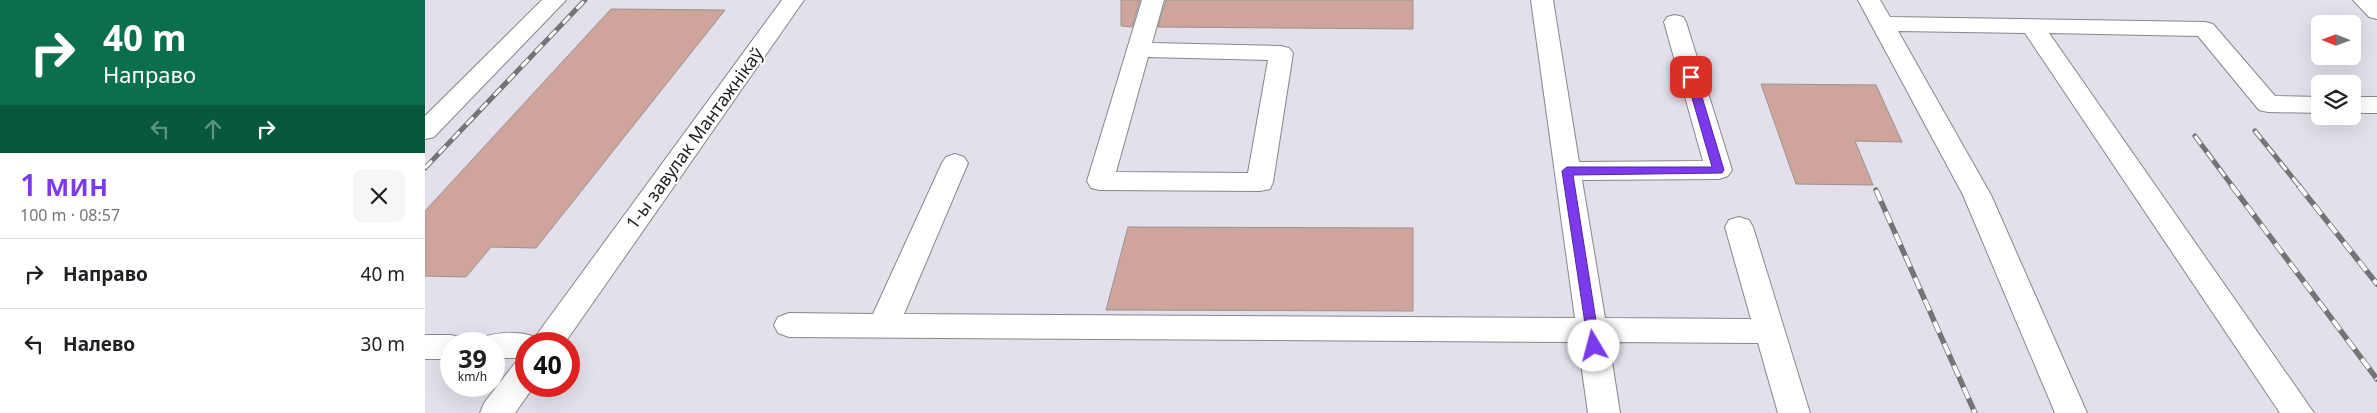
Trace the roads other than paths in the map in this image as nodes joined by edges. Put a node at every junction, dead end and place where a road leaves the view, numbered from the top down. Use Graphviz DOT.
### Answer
graph roads {
  1 [pos="555,0"];
  2 [pos="793,0"];
  3 [pos="1153,0"];
  4 [pos="1542,0"];
  5 [pos="1869,0"];
  6 [pos="2364,0"];
  7 [pos="2377,12"];
  8 [pos="1675,22"];
  9 [pos="1883,24"];
  10 [pos="2032,26"];
  11 [pos="1138,50"];
  12 [pos="2311,105"];
  13 [pos="2361,105"];
  14 [pos="2377,105"];
  15 [pos="425,131"];
  16 [pos="955,163"];
  17 [pos="1567,171"];
  18 [pos="1739,227"];
  19 [pos="789,326"];
  20 [pos="883,326"];
  21 [pos="1591,330"];
  22 [pos="1770,331"];
  23 [pos="556,332"];
  24 [pos="440,346"];
  25 [pos="425,347"];
  26 [pos="515,387"];
  27 [pos="496,413"];
  28 [pos="1603,413"];
  29 [pos="1794,413"];
  30 [pos="2071,413"];
  31 [pos="2298,413"];
  1 -- 15 [label="street"];
  2 -- 23 [label="street, 1-ы завулак Мантажнікаў"];
  3 -- 11 [label="street"];
  4 -- 17 [label="street"];
  5 -- 9 [label="street"];
  6 -- 7 [label="street"];
  8 -- 17 [label="street"];
  9 -- 10 [label="street"];
  9 -- 30 [label="street"];
  10 -- 12 [label="street"];
  10 -- 31 [label="street"];
  11 -- 11 [label="street"];
  13 -- 14 [label="street"];
  16 -- 20 [label="street"];
  17 -- 21 [label="street"];
  18 -- 22 [label="street"];
  19 -- 20 [label="street"];
  20 -- 21 [label="street"];
  21 -- 22 [label="street"];
  21 -- 28 [label="street"];
  22 -- 29 [label="street"];
  24 -- 25 [label="street"];
  26 -- 27 [label="street"];
}
